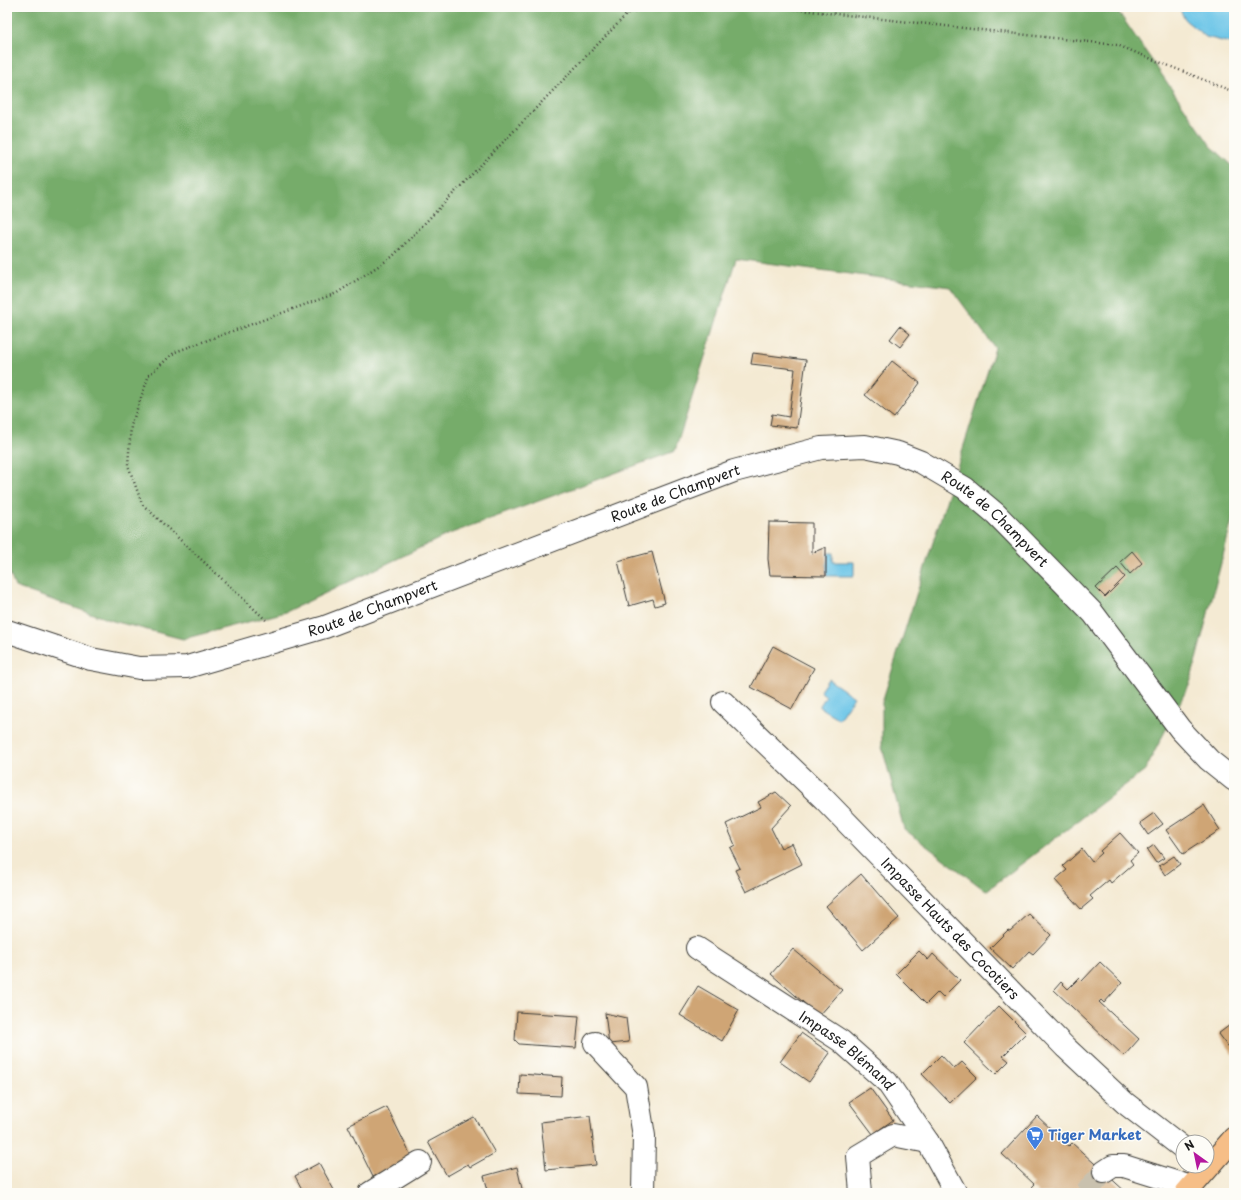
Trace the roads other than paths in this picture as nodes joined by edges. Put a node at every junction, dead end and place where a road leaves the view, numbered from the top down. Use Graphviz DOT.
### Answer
graph roads {
  1 [pos="7,631"];
  2 [pos="723,702"];
  3 [pos="1234,780"];
  4 [pos="697,948"];
  5 [pos="595,1043"];
  6 [pos="1234,1138"];
  7 [pos="928,1142"];
  8 [pos="1175,1142"];
  9 [pos="1215,1158"];
  10 [pos="420,1162"];
  11 [pos="1104,1172"];
  12 [pos="1202,1174"];
  13 [pos="1189,1190"];
  14 [pos="370,1193"];
  15 [pos="643,1193"];
  16 [pos="861,1193"];
  17 [pos="956,1193"];
  1 -- 3 [label="street, Route de Champvert"];
  2 -- 8 [label="street, Impasse Hauts des Cocotiers"];
  4 -- 7 [label="street, Impasse Blémand"];
  5 -- 15 [label="street"];
  6 -- 9 [label="main road"];
  7 -- 16 [label="street"];
  7 -- 17 [label="street, Impasse Blémand"];
  10 -- 14 [label="street"];
  11 -- 13 [label="street"];
  12 -- 13 [label="main road"];
}
